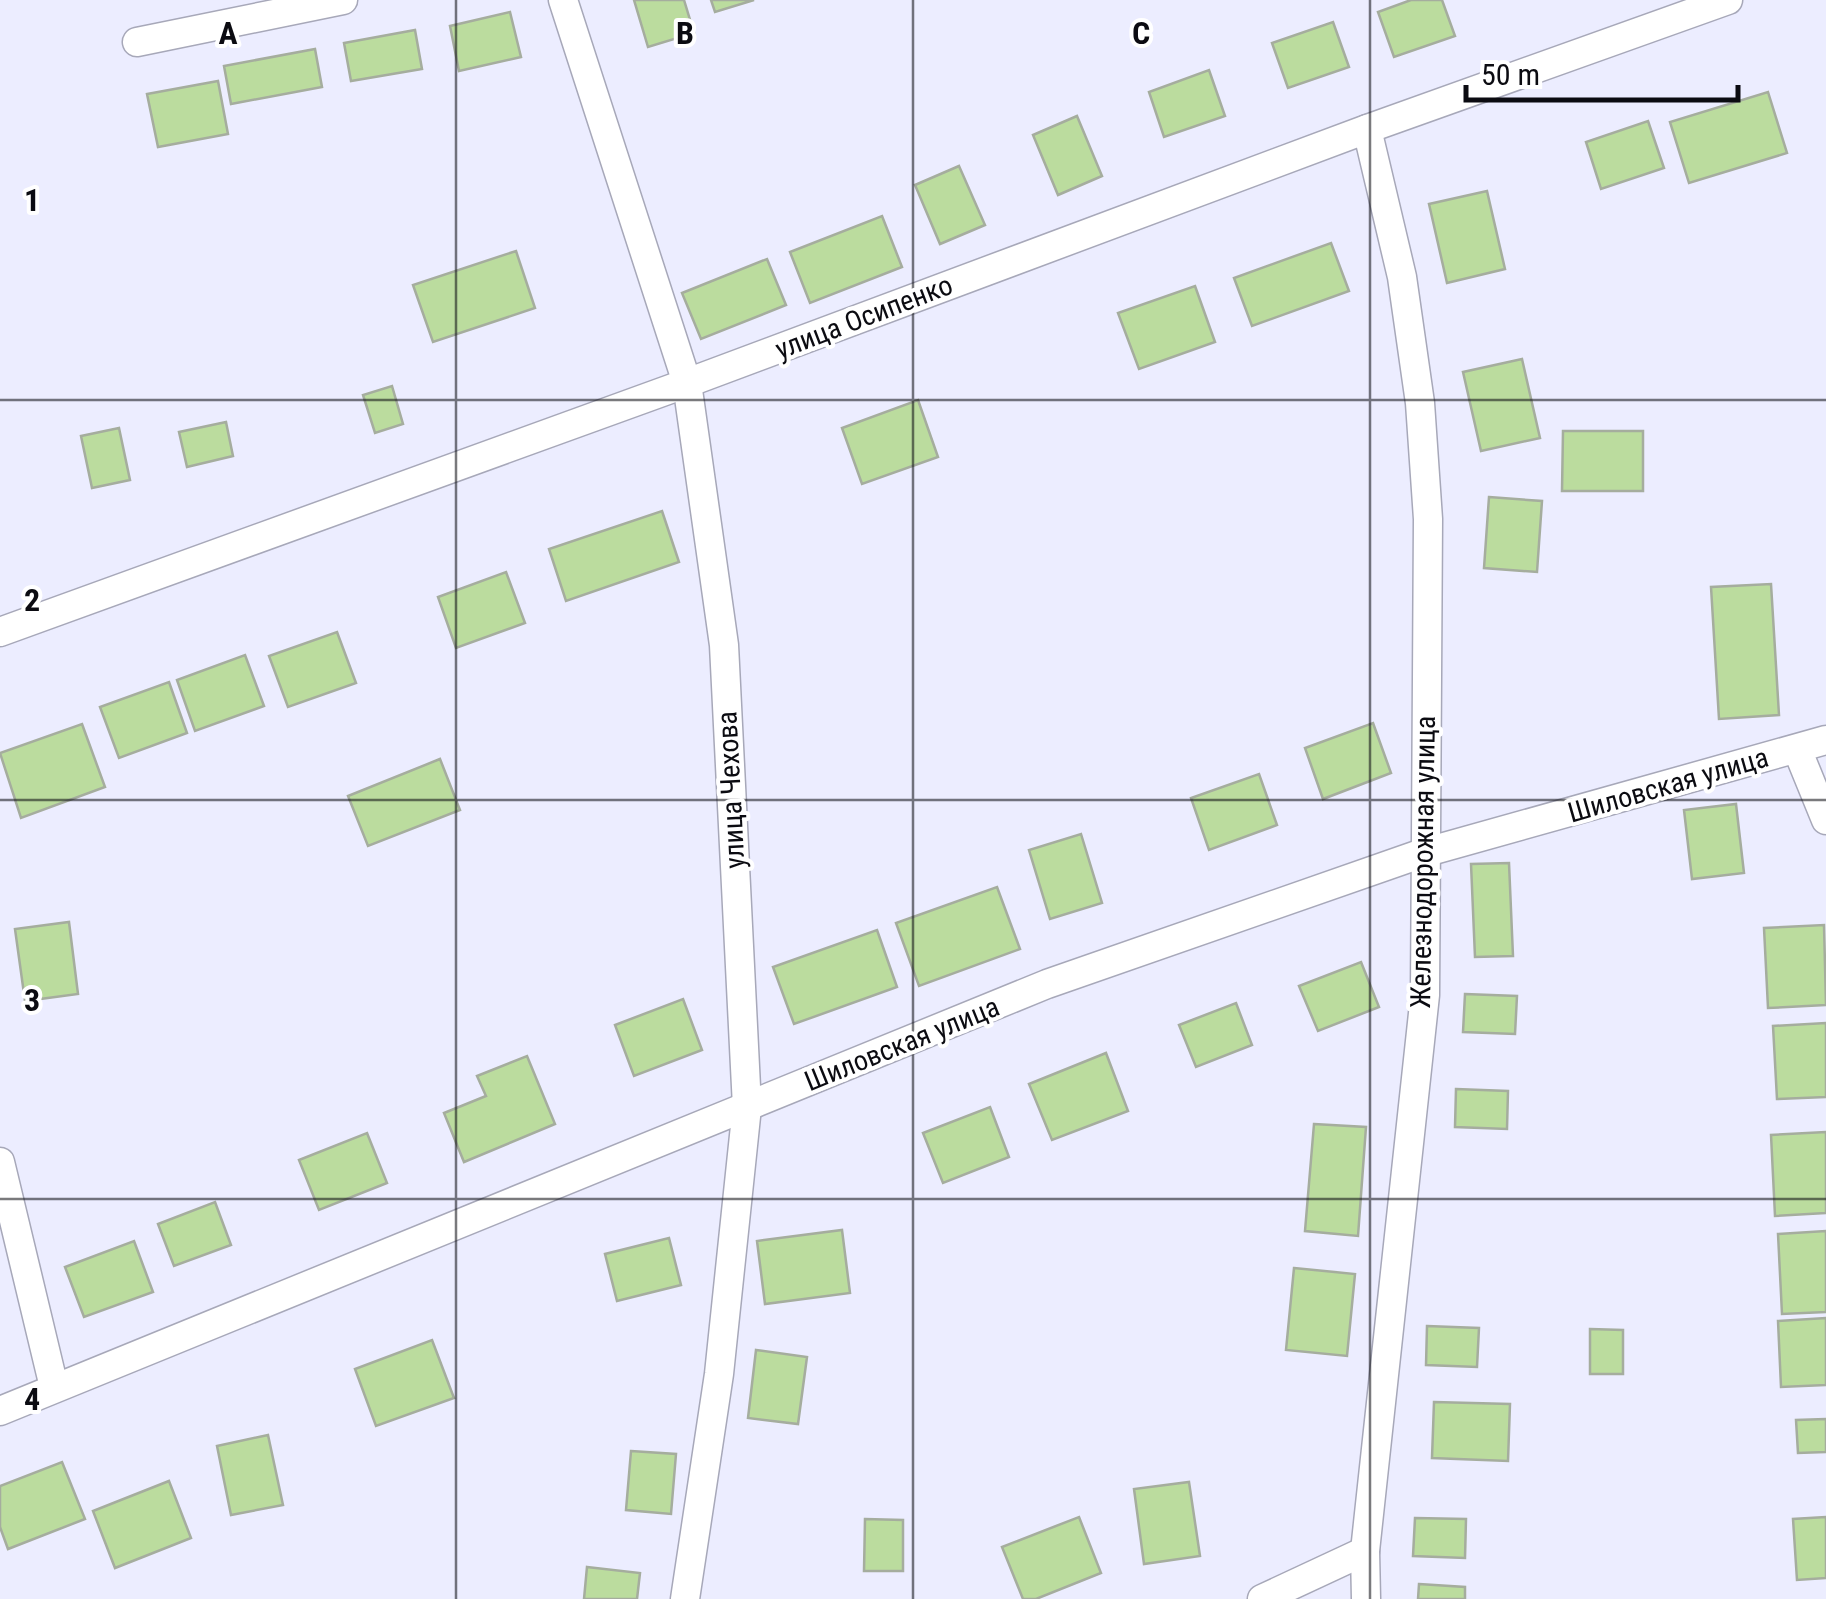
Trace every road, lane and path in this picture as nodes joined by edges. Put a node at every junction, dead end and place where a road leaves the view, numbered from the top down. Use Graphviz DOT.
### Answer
graph roads {
  1 [pos="343,0"];
  2 [pos="562,0"];
  3 [pos="1728,0"];
  4 [pos="137,42"];
  5 [pos="1367,128"];
  6 [pos="687,384"];
  7 [pos="0,632"];
  8 [pos="1826,740"];
  9 [pos="1797,749"];
  10 [pos="1826,820"];
  11 [pos="1424,853"];
  12 [pos="747,1107"];
  13 [pos="0,1162"];
  14 [pos="54,1387"];
  15 [pos="0,1411"];
  16 [pos="1365,1552"];
  17 [pos="686,1599"];
  18 [pos="1262,1599"];
  19 [pos="1366,1599"];
  1 -- 4 [label="street"];
  2 -- 6 [label="street, улица Чехова"];
  3 -- 5 [label="street, улица Осипенко"];
  5 -- 6 [label="street, улица Осипенко"];
  5 -- 11 [label="street, Железнодорожная улица"];
  6 -- 7 [label="street, улица Осипенко"];
  6 -- 12 [label="street, улица Чехова"];
  8 -- 9 [label="street, Шиловская улица"];
  9 -- 10 [label="street"];
  9 -- 11 [label="street, Шиловская улица"];
  11 -- 12 [label="street, Шиловская улица"];
  11 -- 16 [label="street, Железнодорожная улица"];
  12 -- 14 [label="street, Шиловская улица"];
  12 -- 17 [label="street, улица Чехова"];
  13 -- 14 [label="street"];
  14 -- 15 [label="street, Шиловская улица"];
  16 -- 18 [label="street"];
  16 -- 19 [label="street, Железнодорожная улица"];
}
